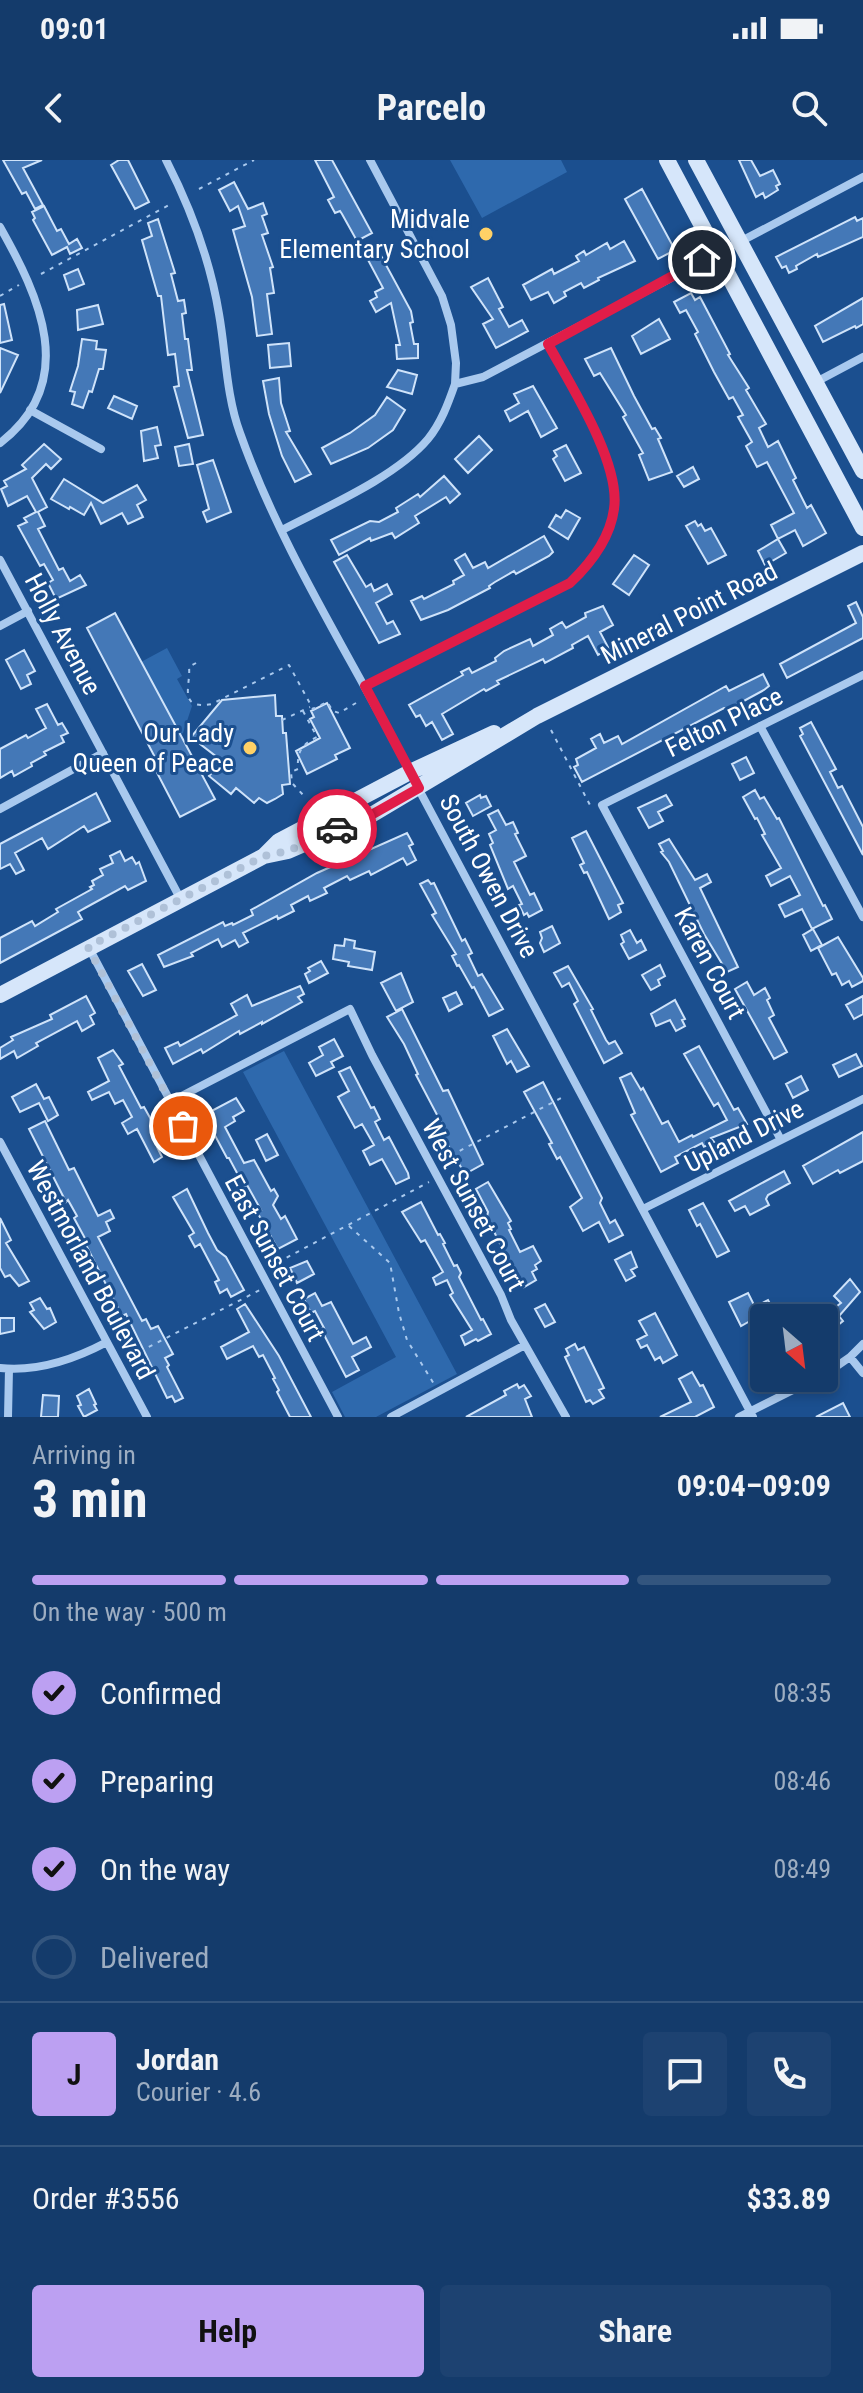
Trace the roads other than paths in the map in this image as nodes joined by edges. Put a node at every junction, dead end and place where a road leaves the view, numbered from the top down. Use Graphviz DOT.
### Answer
graph roads {
  1 [pos="166,160"];
  2 [pos="370,160"];
  3 [pos="667,160"];
  4 [pos="696,160"];
  5 [pos="863,177"];
  6 [pos="0,227"];
  7 [pos="739,241"];
  8 [pos="716,253"];
  9 [pos="548,344"];
  10 [pos="863,357"];
  11 [pos="816,382"];
  12 [pos="455,384"];
  13 [pos="30,410"];
  14 [pos="0,443"];
  15 [pos="101,449"];
  16 [pos="863,471"];
  17 [pos="863,528"];
  18 [pos="282,530"];
  19 [pos="863,553"];
  20 [pos="0,560"];
  21 [pos="28,611"];
  22 [pos="0,626"];
  23 [pos="863,675"];
  24 [pos="365,686"];
  25 [pos="537,716"];
  26 [pos="760,726"];
  27 [pos="103,753"];
  28 [pos="410,772"];
  29 [pos="419,788"];
  30 [pos="602,805"];
  31 [pos="0,809"];
  32 [pos="264,856"];
  33 [pos="180,898"];
  34 [pos="863,917"];
  35 [pos="88,947"];
  36 [pos="0,995"];
  37 [pos="863,1099"];
  38 [pos="170,1102"];
  39 [pos="781,1140"];
  40 [pos="0,1142"];
  41 [pos="643,1209"];
  42 [pos="107,1342"];
  43 [pos="863,1344"];
  44 [pos="525,1345"];
  45 [pos="850,1357"];
  46 [pos="838,1365"];
  47 [pos="5,1369"];
  48 [pos="863,1373"];
  49 [pos="792,1392"];
  50 [pos="752,1414"];
  51 [pos="8,1417"];
  52 [pos="147,1417"];
  53 [pos="338,1417"];
  54 [pos="391,1417"];
  55 [pos="566,1417"];
  56 [pos="739,1417"];
  1 -- 18 [label="street, South Owen Drive"];
  2 -- 12 [label="street"];
  3 -- 8 [label="main road"];
  4 -- 7 [label="main road"];
  5 -- 7 [label="street"];
  6 -- 13 [label="street"];
  7 -- 8 [label="street"];
  7 -- 11 [label="main road"];
  8 -- 9 [label="street"];
  8 -- 17 [label="main road"];
  9 -- 12 [label="street"];
  9 -- 24 [label="street"];
  10 -- 11 [label="street"];
  11 -- 16 [label="main road"];
  12 -- 18 [label="street"];
  13 -- 14 [label="street"];
  13 -- 15 [label="street"];
  18 -- 24 [label="street, South Owen Drive"];
  19 -- 25 [label="main road, Mineral Point Road"];
  20 -- 21 [label="street, Holly Avenue"];
  21 -- 22 [label="street"];
  21 -- 27 [label="street, Holly Avenue"];
  23 -- 26 [label="street, Felton Place"];
  24 -- 28 [label="street, South Owen Drive"];
  25 -- 28 [label="main road, Mineral Point Road"];
  25 -- 29 [label="main road, Mineral Point Road"];
  26 -- 30 [label="street, Felton Place"];
  26 -- 34 [label="street"];
  27 -- 31 [label="street"];
  27 -- 33 [label="street, Holly Avenue"];
  28 -- 29 [label="street, South Owen Drive"];
  28 -- 32 [label="main road, Mineral Point Road"];
  29 -- 32 [label="main road, Mineral Point Road"];
  29 -- 41 [label="street, South Owen Drive"];
  30 -- 39 [label="street, Karen Court"];
  32 -- 33 [label="main road, Mineral Point Road"];
  33 -- 35 [label="main road, Mineral Point Road"];
  35 -- 36 [label="main road, Mineral Point Road"];
  35 -- 38 [label="street, East Sunset Court"];
  37 -- 39 [label="street, Upland Drive"];
  38 -- 44 [label="street, West Sunset Court"];
  38 -- 53 [label="street, East Sunset Court"];
  39 -- 41 [label="street, Upland Drive"];
  40 -- 42 [label="street, Westmorland Boulevard"];
  41 -- 50 [label="street, South Owen Drive"];
  42 -- 47 [label="street"];
  42 -- 52 [label="street, Westmorland Boulevard"];
  43 -- 45 [label="street"];
  44 -- 54 [label="street"];
  44 -- 55 [label="street, West Sunset Court"];
  45 -- 46 [label="street"];
  45 -- 48 [label="street"];
  47 -- 51 [label="street"];
  49 -- 50 [label="street"];
  50 -- 56 [label="street"];
}
